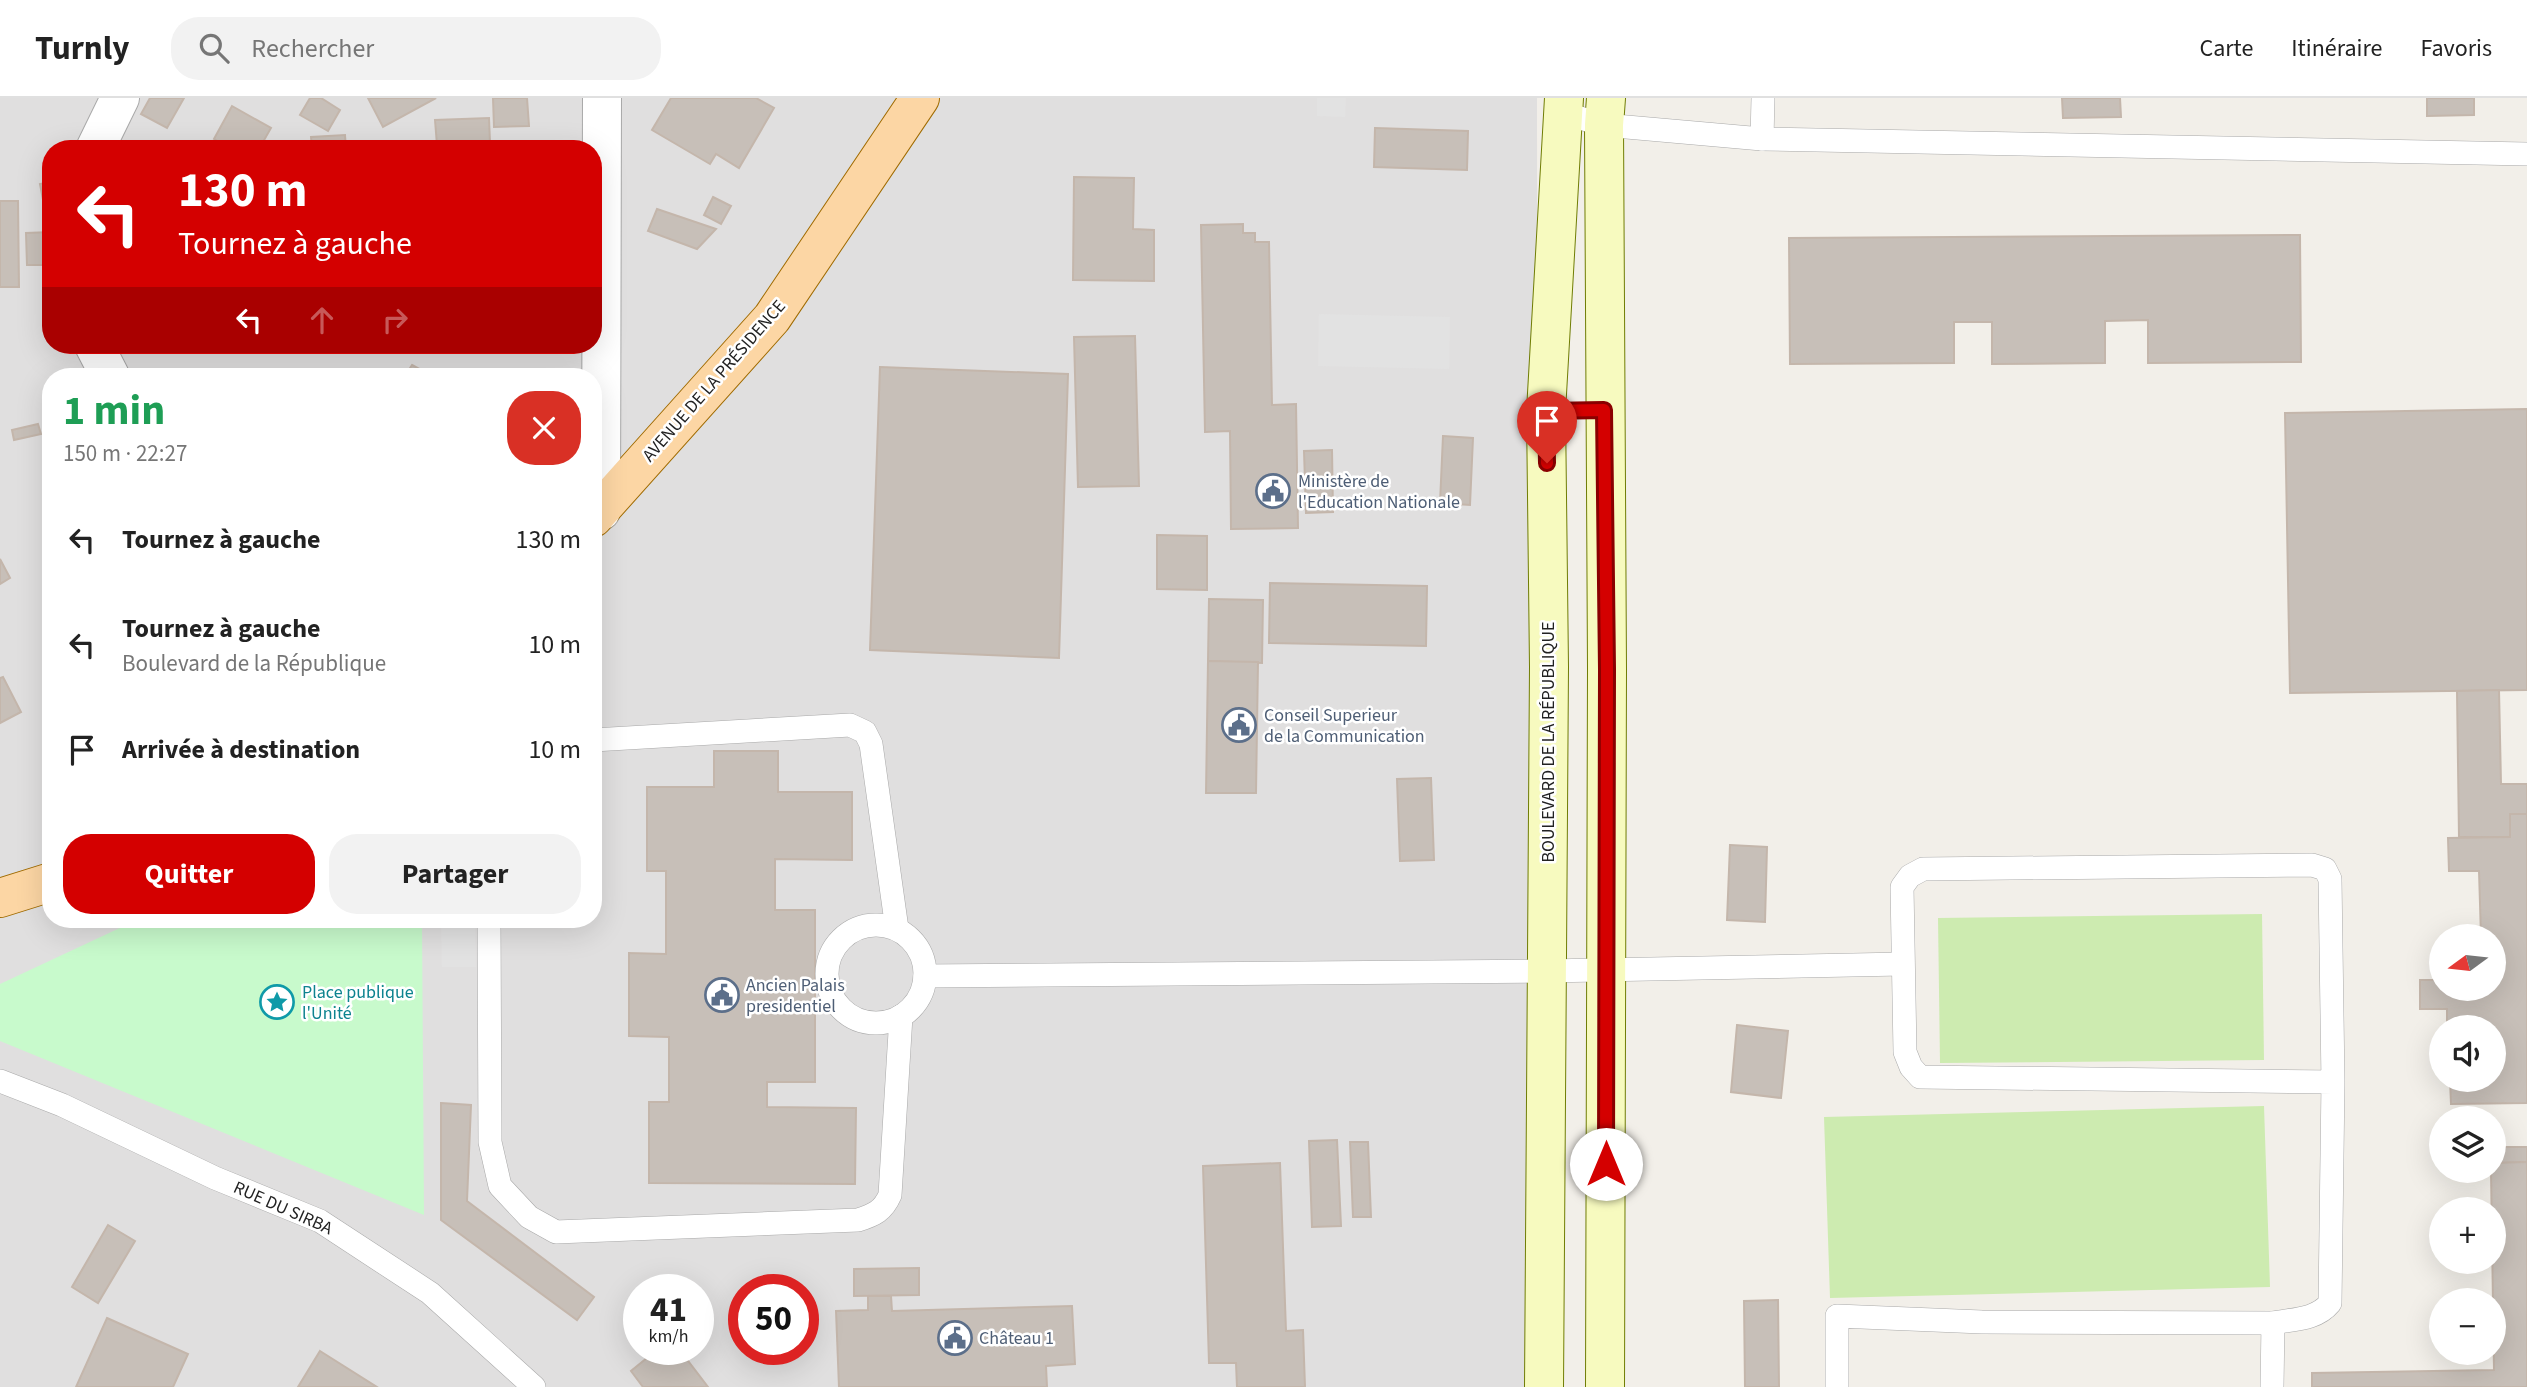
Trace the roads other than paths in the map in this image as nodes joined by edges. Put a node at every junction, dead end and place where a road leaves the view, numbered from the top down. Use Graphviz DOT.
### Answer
graph roads {
  1 [pos="120,98"];
  2 [pos="602,98"];
  3 [pos="920,98"];
  4 [pos="1763,98"];
  5 [pos="1564,105"];
  6 [pos="1605,111"];
  7 [pos="1762,139"];
  8 [pos="99,140"];
  9 [pos="601,140"];
  10 [pos="2527,154"];
  11 [pos="1604,410"];
  12 [pos="1546,411"];
  13 [pos="602,508"];
  14 [pos="1549,667"];
  15 [pos="1607,669"];
  16 [pos="602,739"];
  17 [pos="42,885"];
  18 [pos="0,898"];
  19 [pos="489,928"];
  20 [pos="897,929"];
  21 [pos="1902,964"];
  22 [pos="1606,970"];
  23 [pos="1548,971"];
  24 [pos="925,976"];
  25 [pos="901,1016"];
  26 [pos="0,1081"];
  27 [pos="2333,1082"];
  28 [pos="2273,1323"];
  29 [pos="534,1387"];
  30 [pos="1544,1387"];
  31 [pos="1605,1387"];
  32 [pos="1837,1387"];
  33 [pos="2272,1387"];
  1 -- 8 [label="street"];
  2 -- 9 [label="street"];
  3 -- 13 [label="main road, AVENUE DE LA PRÉSIDENCE"];
  4 -- 7 [label="lane"];
  5 -- 6 [label="lane"];
  5 -- 12 [label="main road, BOULEVARD DE LA RÉPUBLIQUE"];
  6 -- 7 [label="lane"];
  6 -- 11 [label="main road"];
  7 -- 10 [label="lane"];
  11 -- 12 [label="main road"];
  11 -- 15 [label="main road"];
  12 -- 14 [label="main road, BOULEVARD DE LA RÉPUBLIQUE"];
  14 -- 15 [label="main road"];
  14 -- 23 [label="main road, BOULEVARD DE LA RÉPUBLIQUE"];
  15 -- 22 [label="main road"];
  16 -- 20 [label="lane"];
  17 -- 18 [label="main road"];
  19 -- 25 [label="lane"];
  20 -- 24 [label="lane"];
  20 -- 25 [label="lane"];
  21 -- 22 [label="lane"];
  21 -- 27 [label="lane"];
  21 -- 27 [label="lane"];
  22 -- 23 [label="lane"];
  22 -- 31 [label="main road"];
  23 -- 24 [label="lane"];
  23 -- 30 [label="main road, BOULEVARD DE LA RÉPUBLIQUE"];
  24 -- 25 [label="lane"];
  26 -- 29 [label="lane, RUE DU SIRBA"];
  27 -- 28 [label="lane"];
  28 -- 32 [label="lane"];
  28 -- 33 [label="lane"];
}
